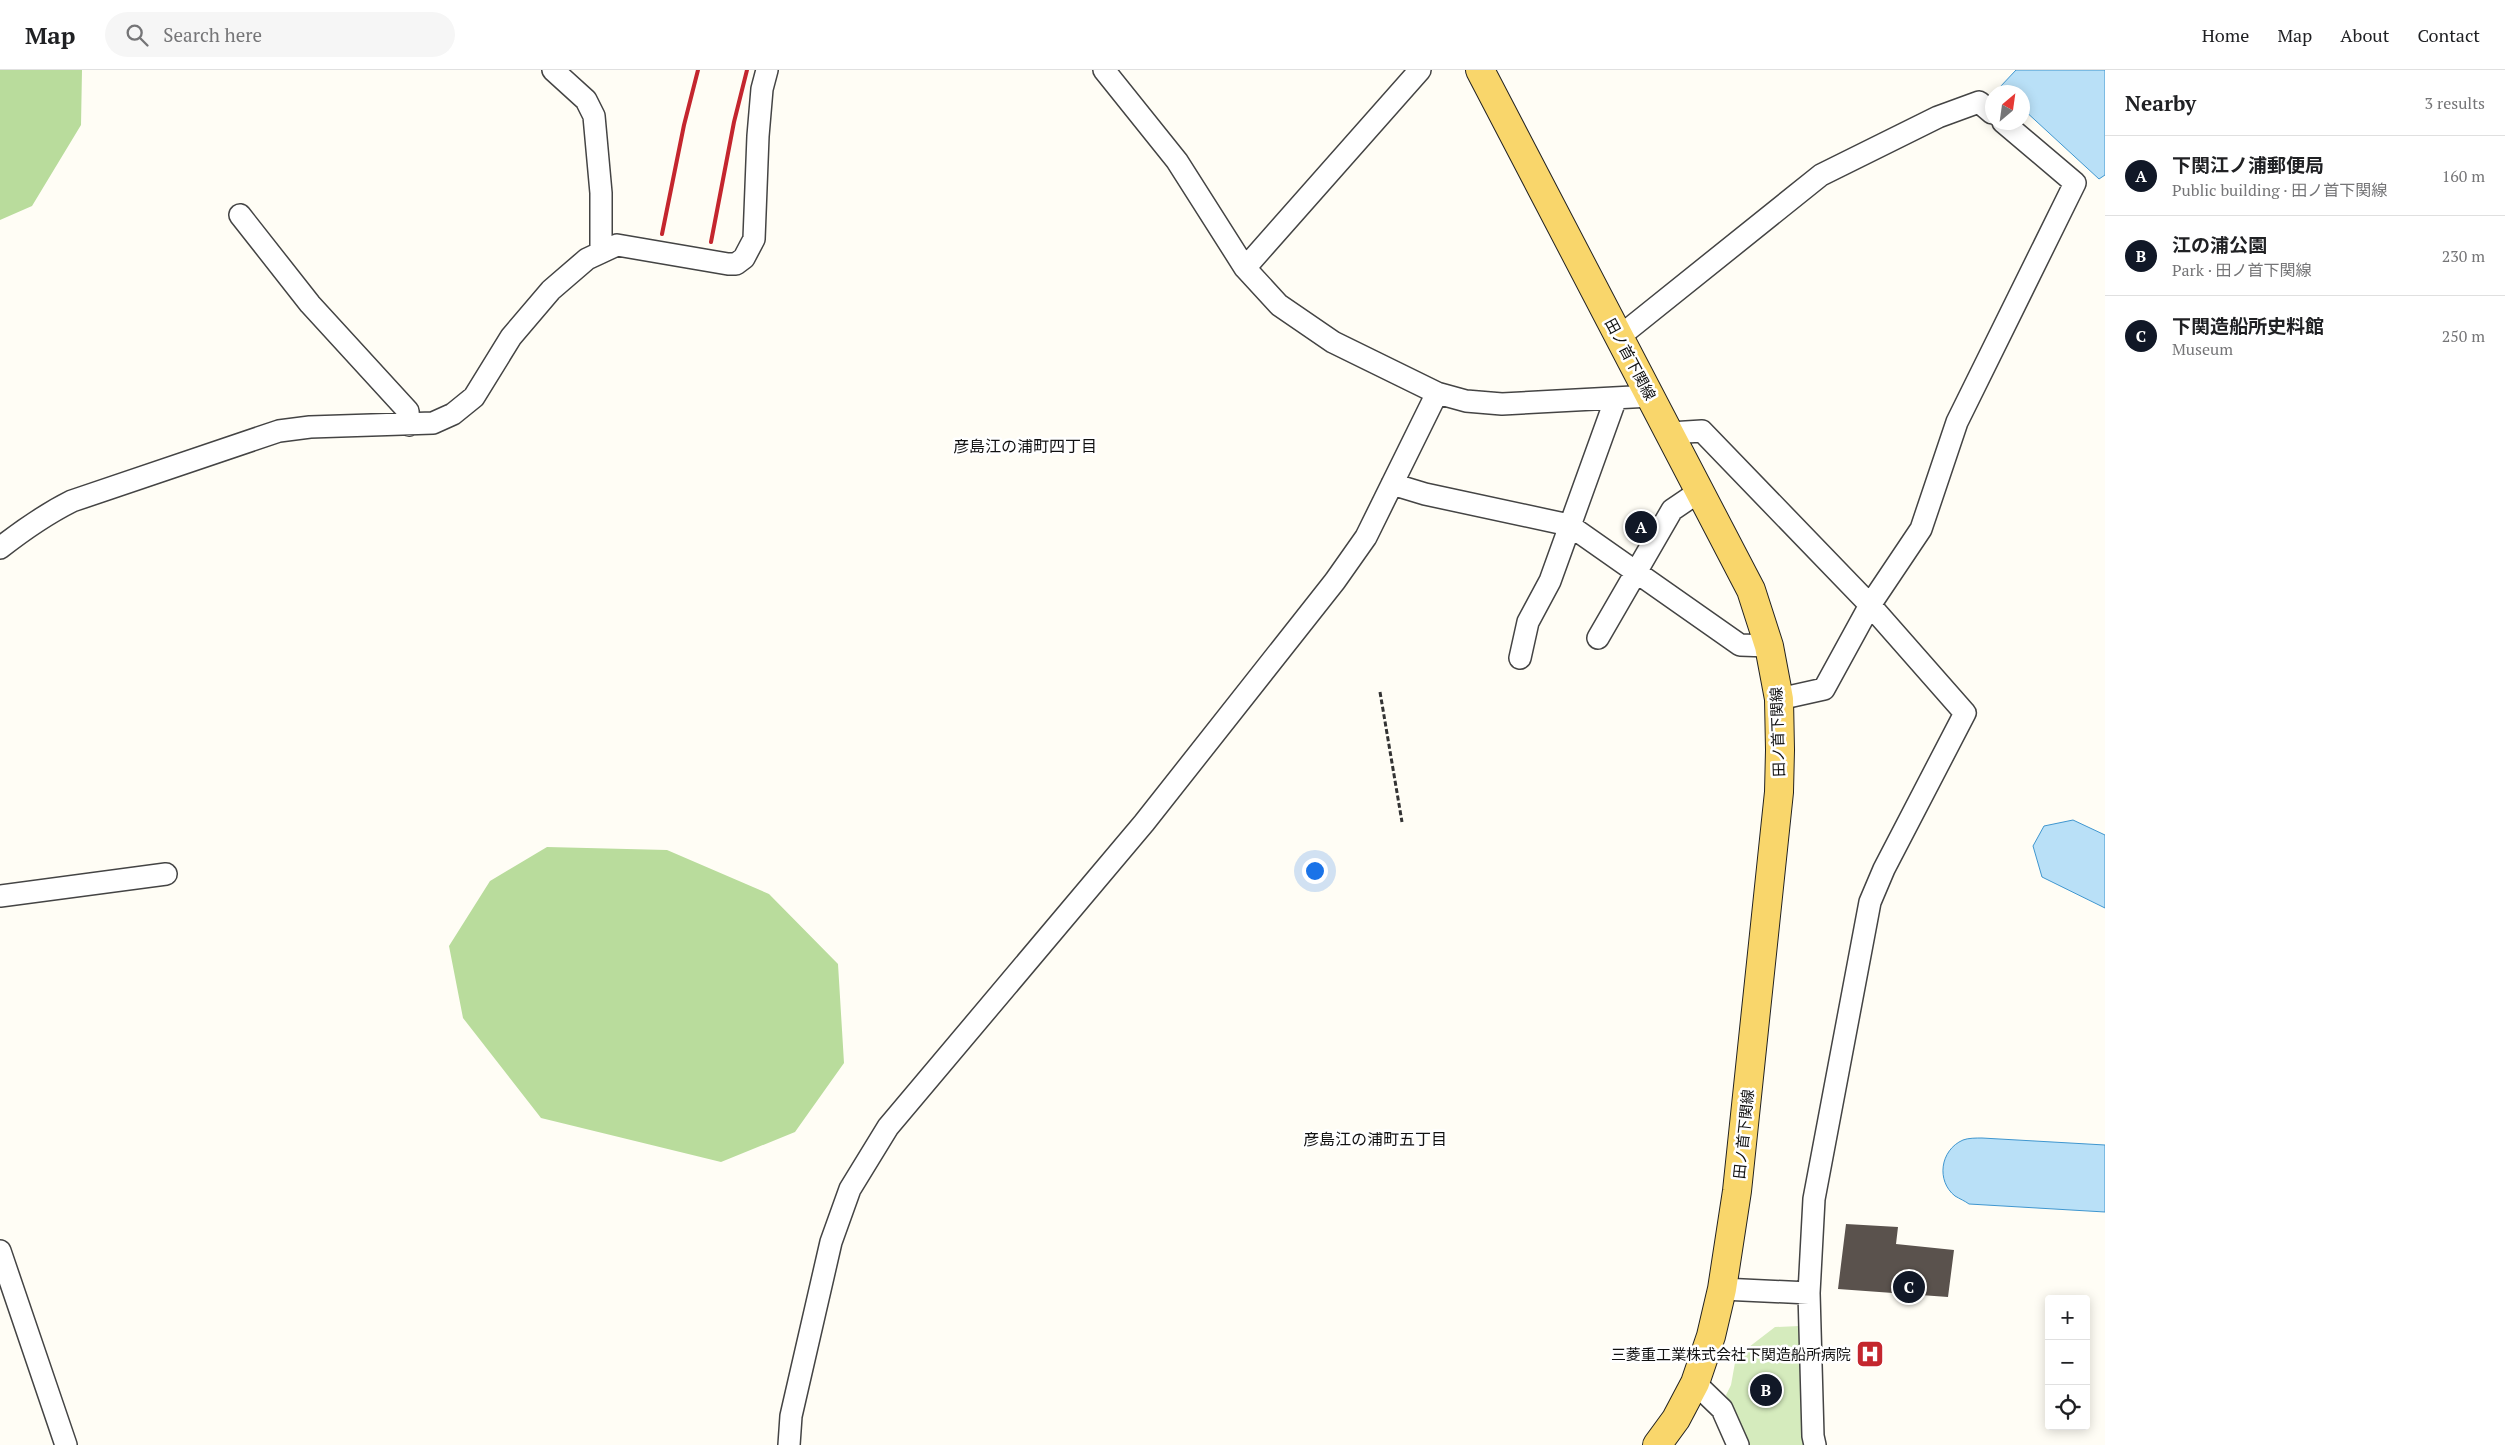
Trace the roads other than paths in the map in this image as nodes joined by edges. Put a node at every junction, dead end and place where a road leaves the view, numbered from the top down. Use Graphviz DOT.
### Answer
graph roads {
  1 [pos="553,70"];
  2 [pos="767,70"];
  3 [pos="1104,70"];
  4 [pos="1420,70"];
  5 [pos="1480,70"];
  6 [pos="1985,107"];
  7 [pos="2012,130"];
  8 [pos="240,215"];
  9 [pos="601,252"];
  10 [pos="1245,268"];
  11 [pos="1620,337"];
  12 [pos="1437,393"];
  13 [pos="1651,396"];
  14 [pos="1616,398"];
  15 [pos="409,424"];
  16 [pos="1670,433"];
  17 [pos="1392,484"];
  18 [pos="1700,491"];
  19 [pos="1569,525"];
  20 [pos="0,548"];
  21 [pos="1637,572"];
  22 [pos="1870,605"];
  23 [pos="1598,638"];
  24 [pos="1769,646"];
  25 [pos="1520,658"];
  26 [pos="1779,699"];
  27 [pos="166,874"];
  28 [pos="0,896"];
  29 [pos="0,1251"];
  30 [pos="1722,1288"];
  31 [pos="1809,1293"];
  32 [pos="1694,1383"];
  33 [pos="66,1445"];
  34 [pos="789,1445"];
  35 [pos="1657,1445"];
  36 [pos="1738,1445"];
  37 [pos="1815,1445"];
  1 -- 9 [label="street"];
  2 -- 9 [label="street"];
  3 -- 10 [label="street"];
  4 -- 10 [label="street"];
  5 -- 11 [label="main road, 田ノ首下関線"];
  6 -- 11 [label="street"];
  7 -- 22 [label="street"];
  8 -- 15 [label="street"];
  9 -- 15 [label="street"];
  10 -- 12 [label="street"];
  11 -- 13 [label="main road, 田ノ首下関線"];
  12 -- 14 [label="street"];
  12 -- 17 [label="street"];
  13 -- 14 [label="street"];
  13 -- 16 [label="main road, 田ノ首下関線"];
  14 -- 19 [label="street"];
  15 -- 20 [label="street"];
  16 -- 18 [label="main road, 田ノ首下関線"];
  16 -- 22 [label="street"];
  17 -- 19 [label="street"];
  17 -- 34 [label="street"];
  18 -- 21 [label="street"];
  18 -- 24 [label="main road, 田ノ首下関線"];
  19 -- 21 [label="street"];
  19 -- 25 [label="street"];
  21 -- 23 [label="street"];
  21 -- 24 [label="street"];
  22 -- 26 [label="street"];
  22 -- 31 [label="street"];
  24 -- 26 [label="main road, 田ノ首下関線"];
  26 -- 30 [label="main road, 田ノ首下関線"];
  27 -- 28 [label="street"];
  29 -- 33 [label="street"];
  30 -- 31 [label="street"];
  30 -- 32 [label="main road, 田ノ首下関線"];
  31 -- 37 [label="street"];
  32 -- 35 [label="main road, 田ノ首下関線"];
  32 -- 36 [label="street"];
}
